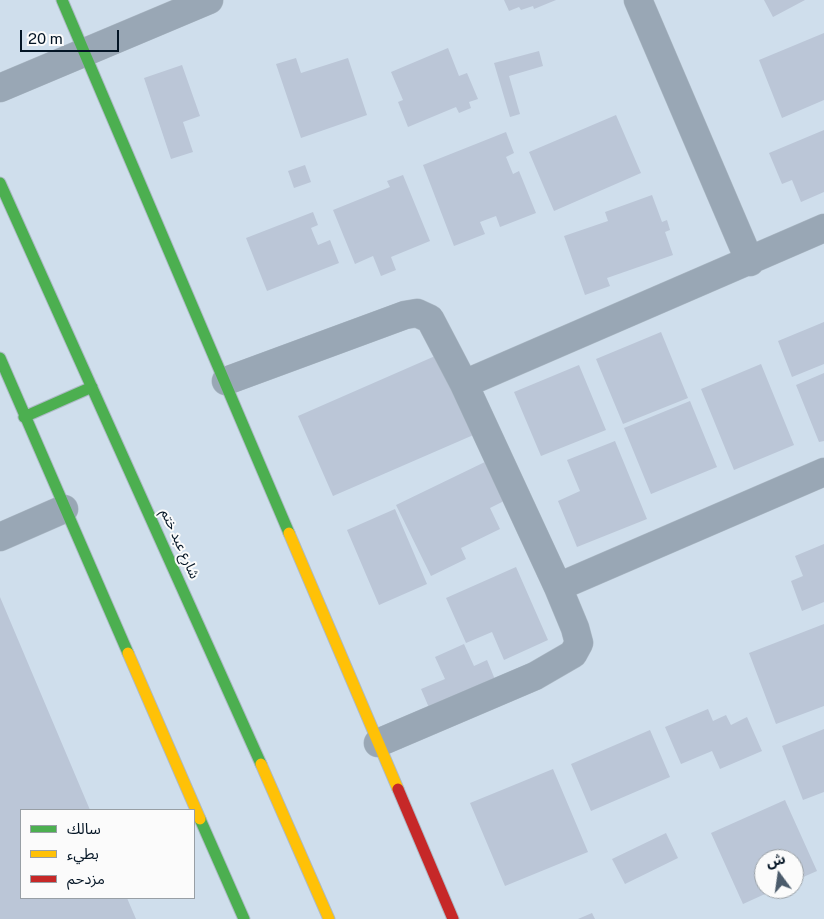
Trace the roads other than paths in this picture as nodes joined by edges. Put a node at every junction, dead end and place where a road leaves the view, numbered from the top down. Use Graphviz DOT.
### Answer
graph roads {
  1 [pos="62,0"];
  2 [pos="208,0"];
  3 [pos="638,0"];
  4 [pos="86,52"];
  5 [pos="0,88"];
  6 [pos="0,183"];
  7 [pos="824,228"];
  8 [pos="750,262"];
  9 [pos="0,358"];
  10 [pos="226,381"];
  11 [pos="464,384"];
  12 [pos="92,387"];
  13 [pos="24,418"];
  14 [pos="824,472"];
  15 [pos="64,509"];
  16 [pos="0,537"];
  17 [pos="558,587"];
  18 [pos="378,743"];
  19 [pos="244,919"];
  20 [pos="329,919"];
  21 [pos="453,919"];
  1 -- 4 [label="main road"];
  2 -- 4 [label="street"];
  3 -- 8 [label="street"];
  4 -- 5 [label="street"];
  4 -- 10 [label="main road"];
  6 -- 12 [label="main road, شارع عبد ختم"];
  7 -- 8 [label="street"];
  8 -- 11 [label="street"];
  9 -- 13 [label="main road"];
  10 -- 11 [label="street"];
  10 -- 18 [label="main road"];
  11 -- 17 [label="street"];
  12 -- 13 [label="main road"];
  12 -- 20 [label="main road, شارع عبد ختم"];
  13 -- 15 [label="main road"];
  14 -- 17 [label="street"];
  15 -- 16 [label="street"];
  15 -- 19 [label="main road"];
  17 -- 18 [label="street"];
  18 -- 21 [label="main road"];
}
